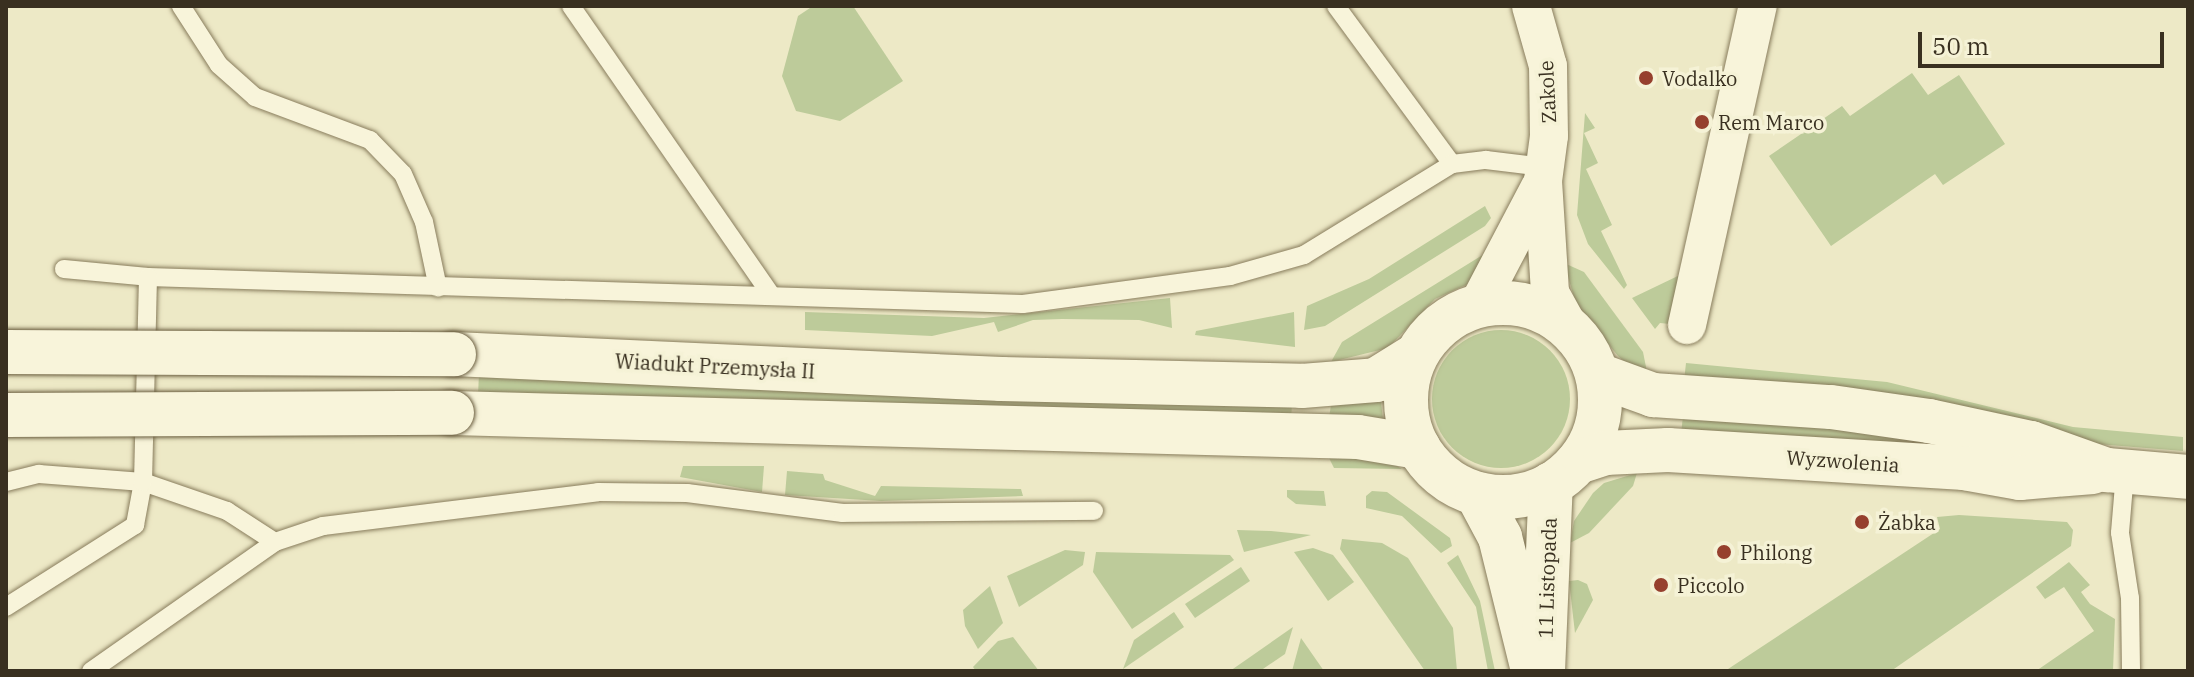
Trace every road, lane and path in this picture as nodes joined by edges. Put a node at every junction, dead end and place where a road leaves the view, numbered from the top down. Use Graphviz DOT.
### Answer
graph roads {
  1 [pos="181,6"];
  2 [pos="571,6"];
  3 [pos="1336,6"];
  4 [pos="1531,6"];
  5 [pos="1758,6"];
  6 [pos="1452,164"];
  7 [pos="1544,174"];
  8 [pos="64,269"];
  9 [pos="148,277"];
  10 [pos="438,288"];
  11 [pos="771,295"];
  12 [pos="1478,305"];
  13 [pos="1687,325"];
  14 [pos="1568,326"];
  15 [pos="6,352"];
  16 [pos="1416,355"];
  17 [pos="1598,375"];
  18 [pos="6,415"];
  19 [pos="1418,447"];
  20 [pos="2116,472"];
  21 [pos="1565,473"];
  22 [pos="2188,477"];
  23 [pos="6,482"];
  24 [pos="143,482"];
  25 [pos="1477,494"];
  26 [pos="1094,511"];
  27 [pos="275,542"];
  28 [pos="6,607"];
  29 [pos="103,668"];
  30 [pos="1534,671"];
  31 [pos="1543,671"];
  32 [pos="2131,671"];
  1 -- 10 [label="lane"];
  2 -- 11 [label="lane"];
  3 -- 6 [label="lane"];
  4 -- 7 [label="street, Zakole"];
  5 -- 13 [label="street"];
  6 -- 7 [label="lane"];
  6 -- 11 [label="lane"];
  7 -- 12 [label="street, Zakole"];
  7 -- 14 [label="street, Zakole"];
  8 -- 9 [label="lane"];
  9 -- 10 [label="lane"];
  9 -- 24 [label="lane"];
  10 -- 11 [label="lane"];
  12 -- 14 [label="main road"];
  12 -- 16 [label="main road"];
  14 -- 17 [label="main road"];
  15 -- 16 [label="main road, Wiadukt Przemysła II, bridge"];
  16 -- 19 [label="main road"];
  17 -- 20 [label="main road, Wyzwolenia"];
  17 -- 21 [label="main road"];
  18 -- 19 [label="main road, bridge"];
  19 -- 25 [label="main road"];
  20 -- 21 [label="main road, Wyzwolenia"];
  20 -- 22 [label="main road, Wyzwolenia"];
  20 -- 32 [label="lane"];
  21 -- 25 [label="main road"];
  21 -- 31 [label="main road, 11 Listopada"];
  23 -- 24 [label="lane"];
  24 -- 27 [label="lane"];
  24 -- 28 [label="lane"];
  25 -- 30 [label="main road, 11 Listopada"];
  26 -- 27 [label="lane"];
  27 -- 29 [label="lane"];
}
